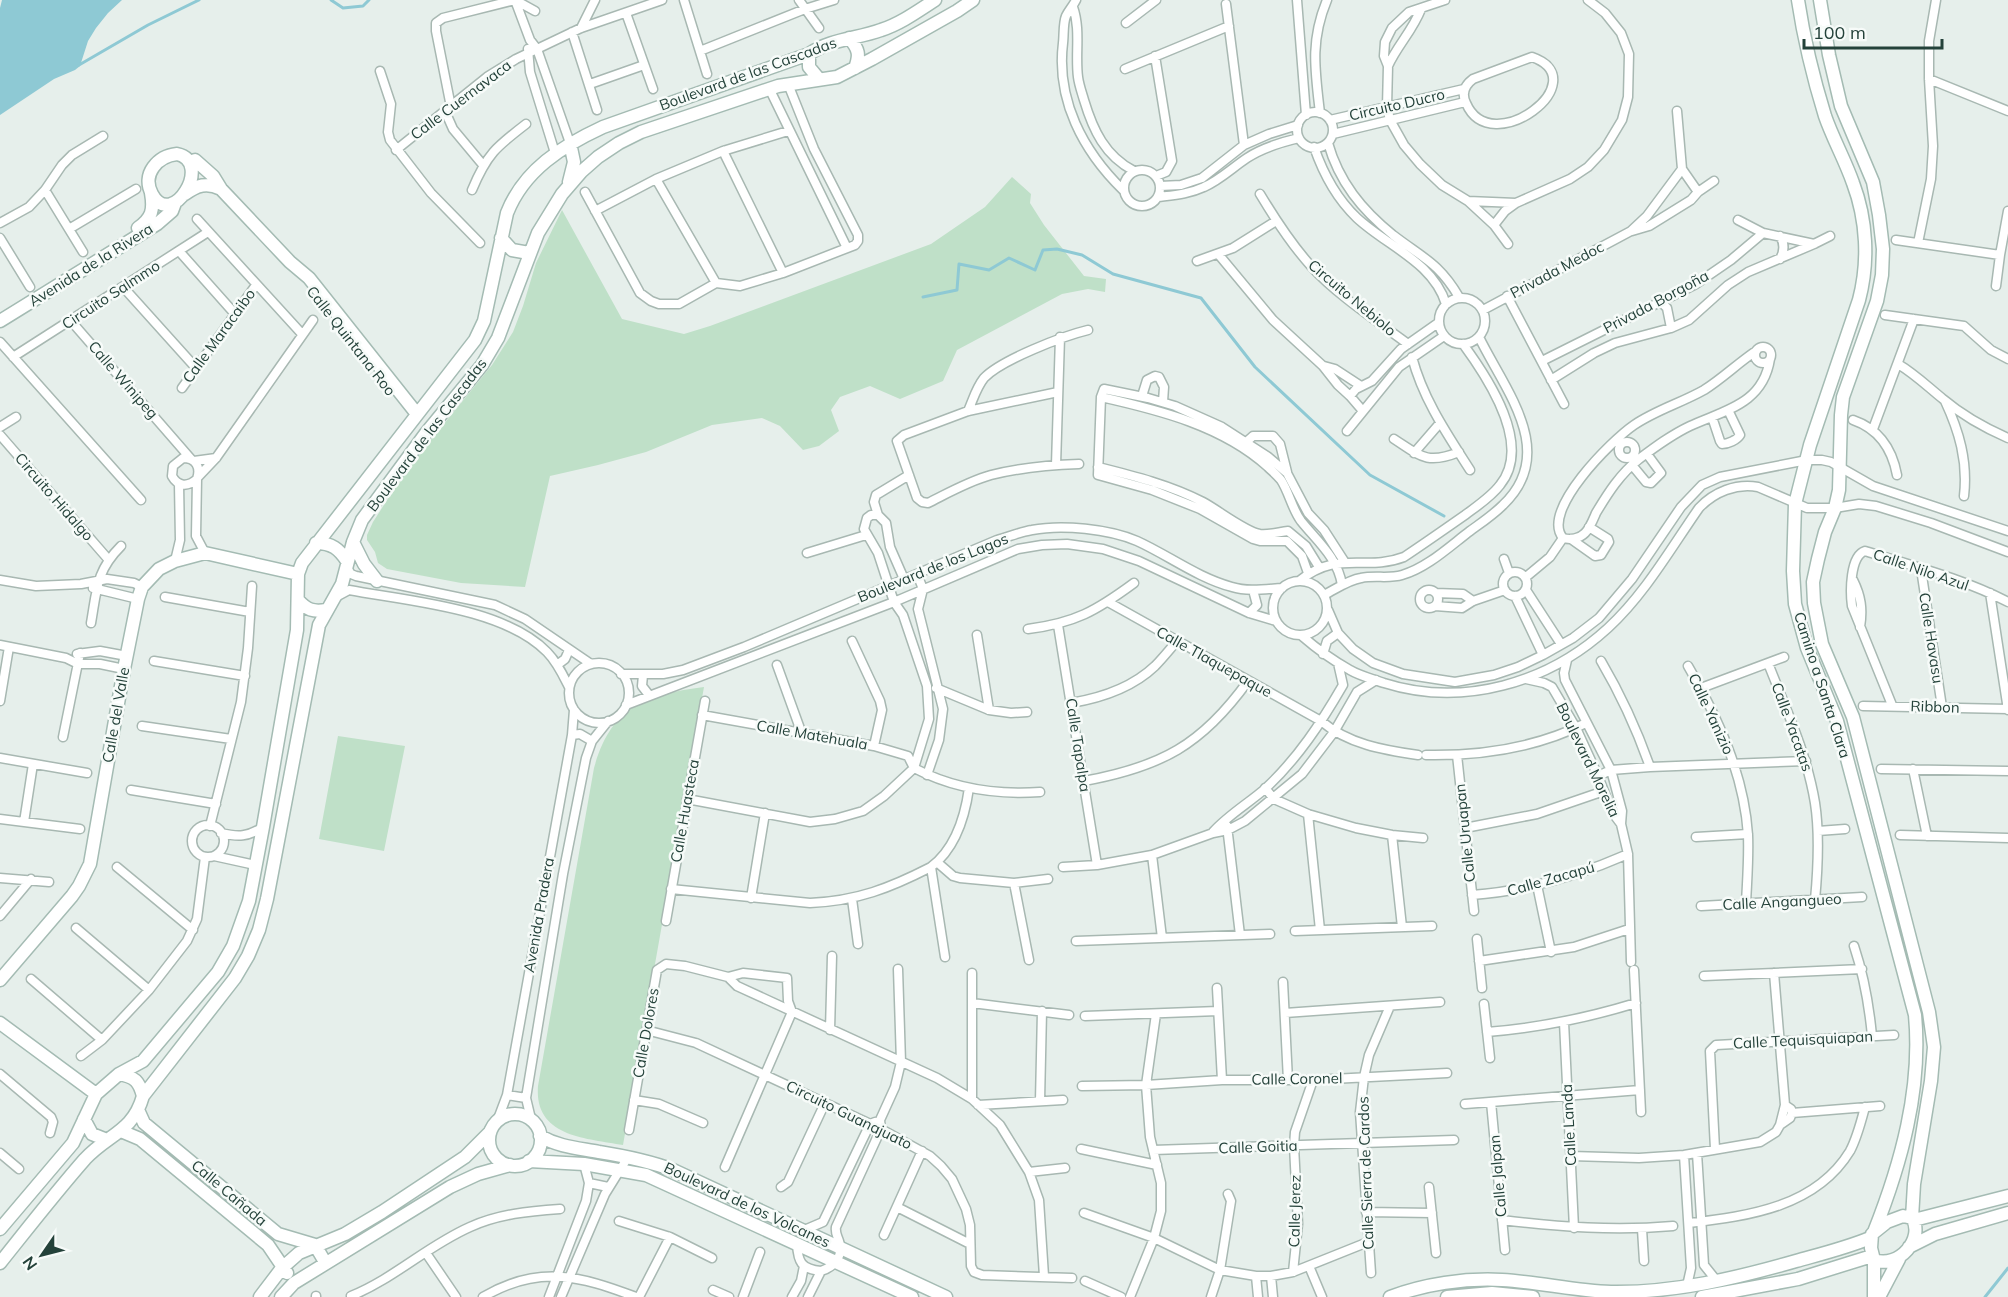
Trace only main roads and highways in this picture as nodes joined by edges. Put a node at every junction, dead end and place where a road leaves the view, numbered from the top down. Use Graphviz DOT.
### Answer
graph roads {
  1 [pos="935,0"];
  2 [pos="973,0"];
  3 [pos="1798,0"];
  4 [pos="1820,0"];
  5 [pos="849,38"];
  6 [pos="808,54"];
  7 [pos="1829,54"];
  8 [pos="1807,57"];
  9 [pos="855,68"];
  10 [pos="819,79"];
  11 [pos="570,143"];
  12 [pos="190,162"];
  13 [pos="568,186"];
  14 [pos="221,189"];
  15 [pos="152,193"];
  16 [pos="185,194"];
  17 [pos="175,203"];
  18 [pos="501,238"];
  19 [pos="529,253"];
  20 [pos="93,256"];
  21 [pos="2,315"];
  22 [pos="415,417"];
  23 [pos="353,542"];
  24 [pos="316,543"];
  25 [pos="347,564"];
  26 [pos="298,574"];
  27 [pos="377,581"];
  28 [pos="298,600"];
  29 [pos="330,604"];
  30 [pos="0,980"];
  31 [pos="0,1023"];
  32 [pos="120,1074"];
  33 [pos="96,1094"];
  34 [pos="143,1096"];
  35 [pos="139,1112"];
  36 [pos="84,1119"];
  37 [pos="121,1131"];
  38 [pos="489,1133"];
  39 [pos="540,1136"];
  40 [pos="107,1140"];
  41 [pos="560,1146"];
  42 [pos="465,1157"];
  43 [pos="529,1161"];
  44 [pos="555,1162"];
  45 [pos="510,1166"];
  46 [pos="198,1168"];
  47 [pos="478,1174"];
  48 [pos="189,1180"];
  49 [pos="226,1191"];
  50 [pos="2007,1200"];
  51 [pos="216,1202"];
  52 [pos="1977,1205"];
  53 [pos="2008,1213"];
  54 [pos="1913,1219"];
  55 [pos="1982,1220"];
  56 [pos="0,1229"];
  57 [pos="278,1234"];
  58 [pos="1872,1235"];
  59 [pos="268,1245"];
  60 [pos="315,1245"];
  61 [pos="1909,1247"];
  62 [pos="1873,1258"];
  63 [pos="1899,1259"];
  64 [pos="325,1262"];
  65 [pos="0,1263"];
  66 [pos="1784,1265"];
  67 [pos="282,1268"];
  68 [pos="1756,1272"];
  69 [pos="1787,1281"];
  70 [pos="294,1282"];
  71 [pos="1760,1287"];
  72 [pos="1610,1294"];
  73 [pos="260,1297"];
  74 [pos="281,1297"];
  75 [pos="912,1297"];
  76 [pos="946,1297"];
  77 [pos="1390,1297"];
  78 [pos="1447,1297"];
  79 [pos="1533,1297"];
  80 [pos="1702,1297"];
  81 [pos="1877,1297"];
  1 -- 5 [label="main road, Boulevard de las Cascadas"];
  2 -- 9 [label="main road, Boulevard de las Cascadas"];
  3 -- 8 [label="main road, Camino a Santa Clara"];
  4 -- 7 [label="main road, Camino a Santa Clara"];
  5 -- 6 [label="main road, Boulevard de las Cascadas"];
  5 -- 9 [label="main road"];
  6 -- 10 [label="main road"];
  6 -- 11 [label="main road, Boulevard de las Cascadas"];
  7 -- 8 [label="main road"];
  7 -- 54 [label="main road, Camino a Santa Clara"];
  8 -- 58 [label="main road, Camino a Santa Clara"];
  9 -- 10 [label="main road, Boulevard de las Cascadas"];
  10 -- 13 [label="main road, Boulevard de las Cascadas"];
  11 -- 13 [label="main road"];
  11 -- 18 [label="main road, Boulevard de las Cascadas"];
  12 -- 14 [label="main road, Calle Quintana Roo"];
  12 -- 15 [label="main road"];
  12 -- 16 [label="main road"];
  13 -- 19 [label="main road, Boulevard de las Cascadas"];
  14 -- 16 [label="main road"];
  14 -- 22 [label="main road, Calle Quintana Roo"];
  15 -- 17 [label="main road"];
  15 -- 20 [label="main road, Avenida de la Rivera"];
  16 -- 17 [label="main road"];
  17 -- 20 [label="main road, Avenida de la Rivera"];
  18 -- 19 [label="main road"];
  18 -- 22 [label="main road, Boulevard de las Cascadas"];
  19 -- 23 [label="main road, Boulevard de las Cascadas"];
  20 -- 21 [label="main road, Avenida de la Rivera"];
  22 -- 24 [label="main road, Boulevard de las Cascadas"];
  23 -- 25 [label="main road, Boulevard de las Cascadas"];
  23 -- 27 [label="main road"];
  24 -- 25 [label="main road"];
  24 -- 26 [label="main road, Boulevard de las Cascadas"];
  25 -- 29 [label="main road, Boulevard de las Cascadas"];
  26 -- 28 [label="main road, Boulevard de las Cascadas"];
  26 -- 30 [label="main road, Calle del Valle"];
  28 -- 29 [label="main road"];
  28 -- 32 [label="main road, Boulevard de las Cascadas"];
  29 -- 34 [label="main road, Boulevard de las Cascadas"];
  31 -- 33 [label="main road"];
  32 -- 33 [label="main road, Boulevard de las Cascadas"];
  32 -- 34 [label="main road"];
  33 -- 36 [label="main road, Boulevard de las Cascadas"];
  34 -- 35 [label="main road, Boulevard de las Cascadas"];
  35 -- 37 [label="main road, Boulevard de las Cascadas"];
  35 -- 46 [label="main road, Calle Cañada"];
  36 -- 40 [label="main road"];
  36 -- 56 [label="main road, Boulevard de las Cascadas"];
  37 -- 40 [label="main road, Boulevard de las Cascadas"];
  37 -- 48 [label="main road, Calle Cañada"];
  38 -- 39 [label="main road"];
  38 -- 42 [label="main road"];
  38 -- 45 [label="main road"];
  39 -- 41 [label="main road, Boulevard de los Volcanes"];
  39 -- 43 [label="main road"];
  40 -- 65 [label="main road, Boulevard de las Cascadas"];
  41 -- 44 [label="main road"];
  41 -- 76 [label="main road, Boulevard de los Volcanes"];
  42 -- 47 [label="main road"];
  42 -- 60 [label="main road"];
  43 -- 44 [label="main road, Boulevard de los Volcanes"];
  43 -- 45 [label="main road"];
  44 -- 75 [label="main road, Boulevard de los Volcanes"];
  45 -- 47 [label="main road"];
  46 -- 48 [label="main road"];
  46 -- 49 [label="main road, Calle Cañada"];
  47 -- 64 [label="main road"];
  48 -- 51 [label="main road, Calle Cañada"];
  49 -- 51 [label="main road"];
  49 -- 57 [label="main road, Calle Cañada"];
  50 -- 52 [label="main road"];
  51 -- 59 [label="main road, Calle Cañada"];
  52 -- 54 [label="main road"];
  52 -- 55 [label="main road"];
  53 -- 55 [label="main road"];
  54 -- 58 [label="main road"];
  54 -- 61 [label="main road"];
  55 -- 61 [label="main road"];
  57 -- 59 [label="main road"];
  57 -- 60 [label="main road, Calle Cañada"];
  58 -- 62 [label="main road"];
  58 -- 66 [label="main road"];
  59 -- 67 [label="main road, Calle Cañada"];
  60 -- 64 [label="main road"];
  60 -- 67 [label="main road"];
  61 -- 63 [label="main road"];
  62 -- 63 [label="main road"];
  62 -- 69 [label="main road"];
  62 -- 81 [label="main road"];
  63 -- 81 [label="main road"];
  64 -- 70 [label="main road"];
  66 -- 68 [label="main road"];
  66 -- 69 [label="main road"];
  67 -- 70 [label="main road, Calle Cañada"];
  67 -- 73 [label="main road"];
  68 -- 71 [label="main road"];
  68 -- 72 [label="main road"];
  69 -- 71 [label="main road"];
  70 -- 74 [label="main road"];
  71 -- 80 [label="main road"];
  72 -- 77 [label="main road"];
  78 -- 79 [label="main road"];
}
